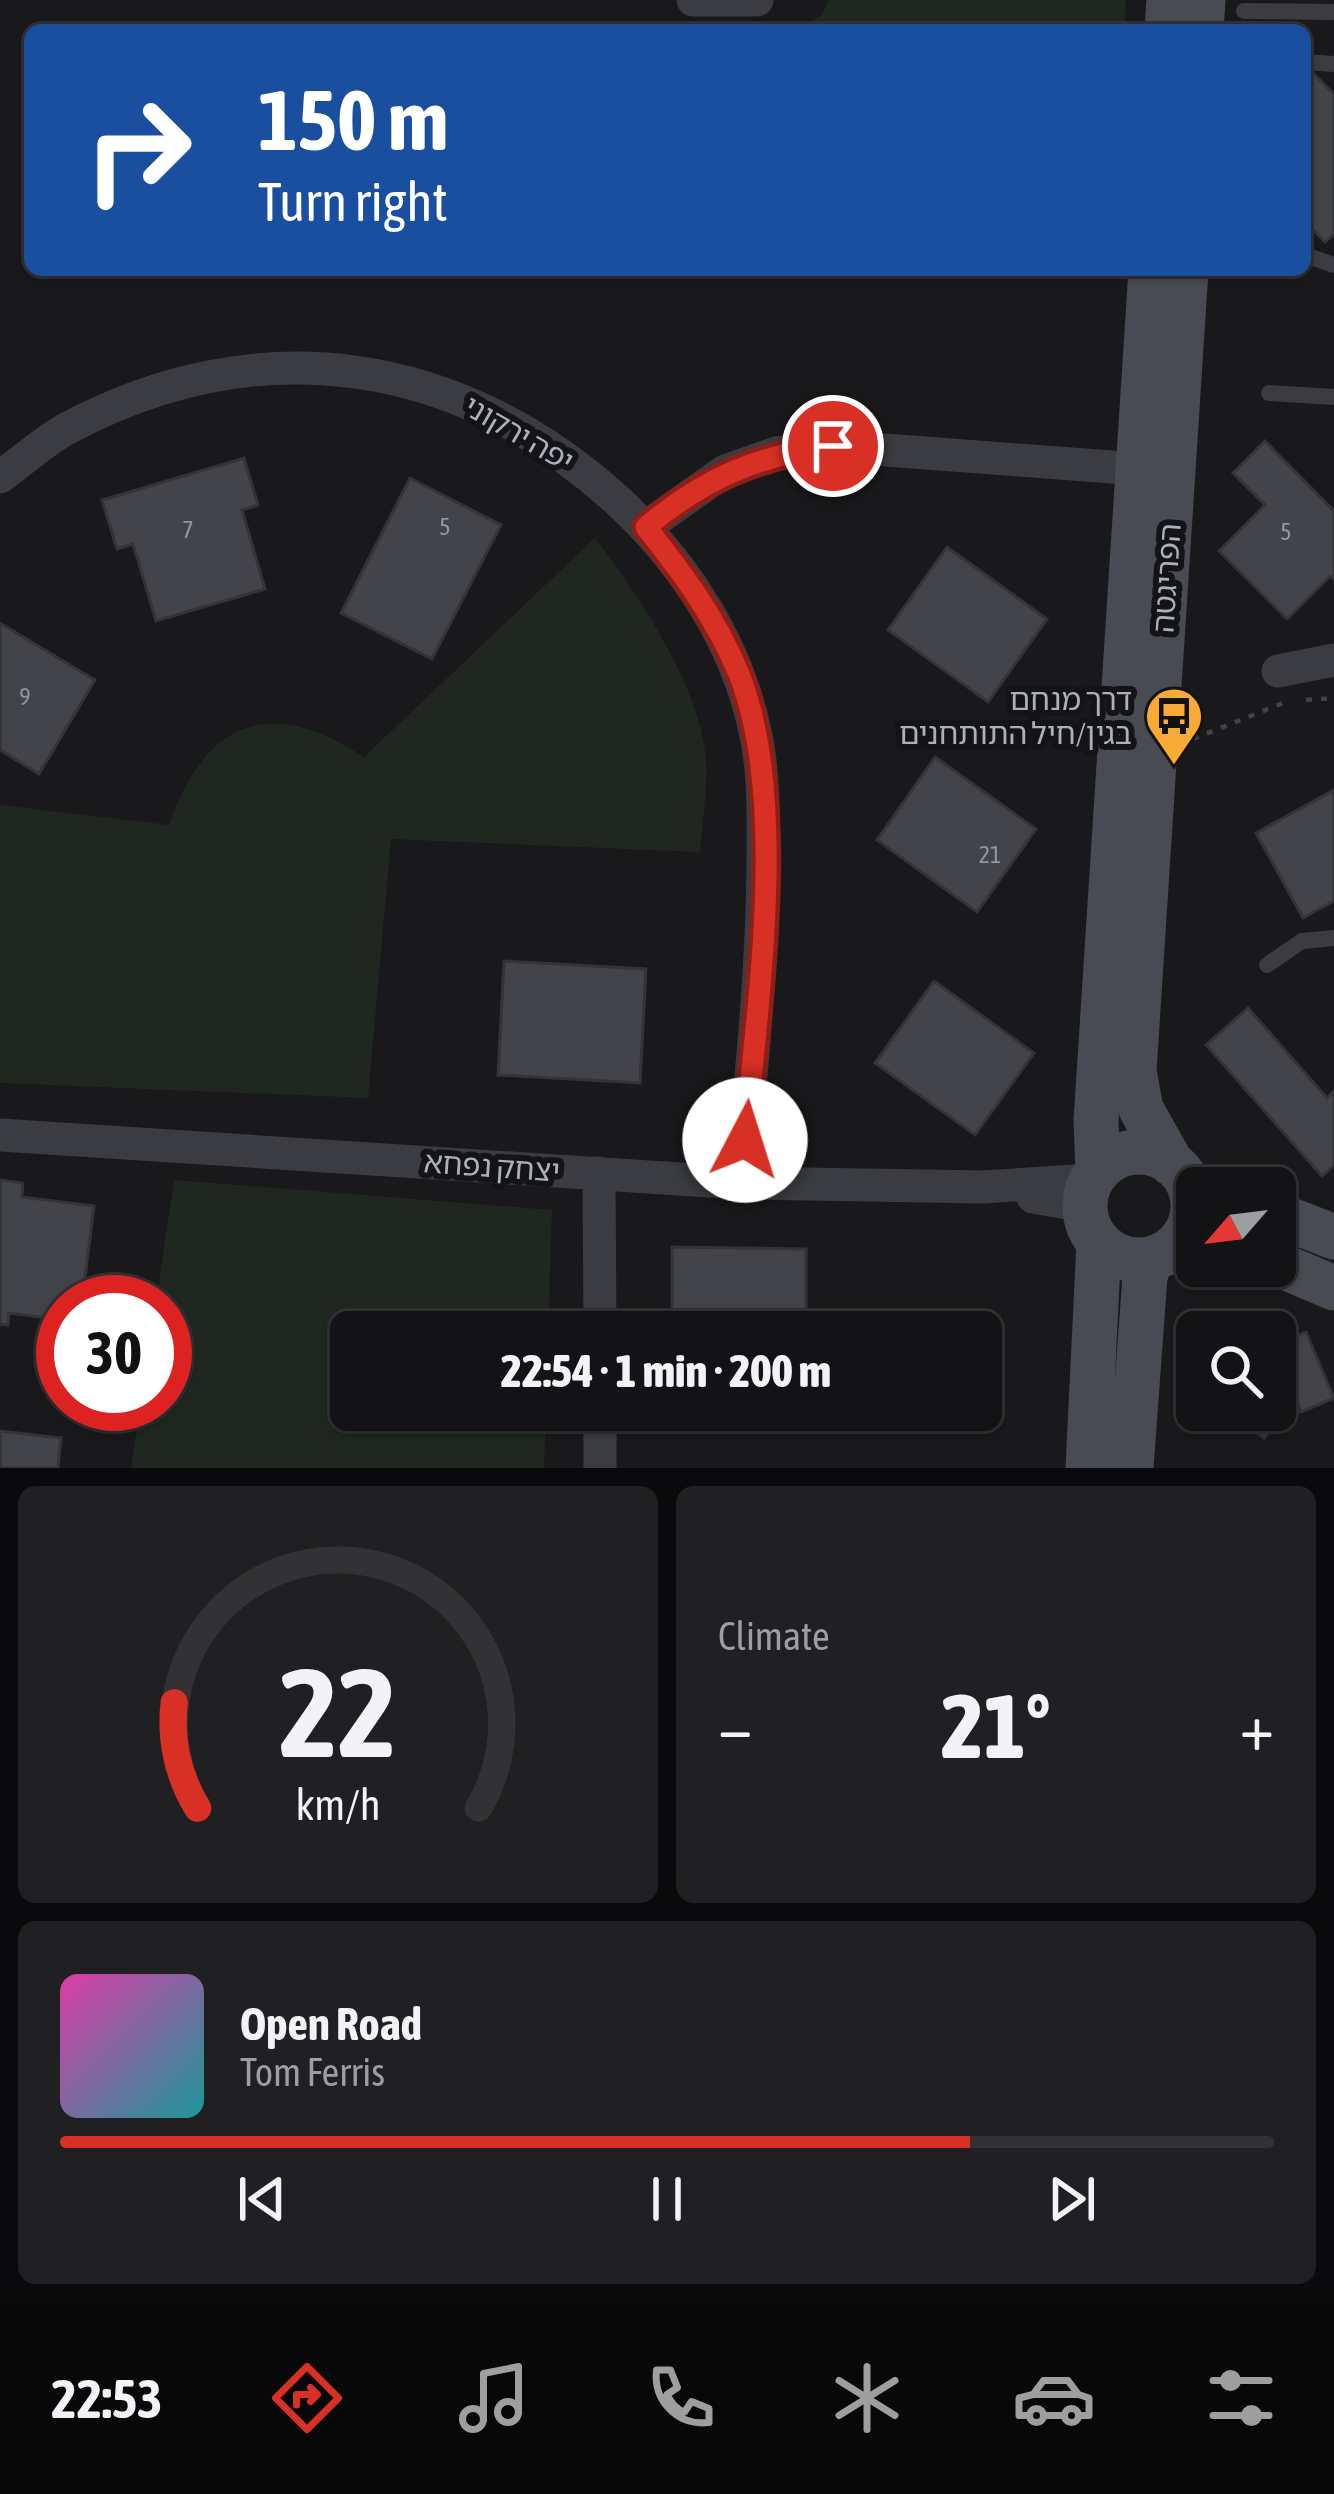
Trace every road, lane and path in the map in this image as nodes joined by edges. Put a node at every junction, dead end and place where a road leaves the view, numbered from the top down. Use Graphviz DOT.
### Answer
graph roads {
  1 [pos="693,0"];
  2 [pos="757,0"];
  3 [pos="1234,10"];
  4 [pos="1334,12"];
  5 [pos="1151,276"];
  6 [pos="1186,276"];
  7 [pos="1269,393"];
  8 [pos="1334,397"];
  9 [pos="1138,469"];
  10 [pos="0,478"];
  11 [pos="646,527"];
  12 [pos="1334,660"];
  13 [pos="1278,670"];
  14 [pos="1334,698"];
  15 [pos="1154,754"];
  16 [pos="1334,938"];
  17 [pos="1267,965"];
  18 [pos="0,1135"];
  19 [pos="1180,1167"];
  20 [pos="1176,1171"];
  21 [pos="599,1173"];
  22 [pos="741,1183"];
  23 [pos="1093,1200"];
  24 [pos="1296,1222"];
  25 [pos="1334,1237"];
  26 [pos="1172,1253"];
  27 [pos="1296,1272"];
  28 [pos="1334,1288"];
  29 [pos="600,1311"];
  30 [pos="600,1431"];
  31 [pos="600,1468"];
  32 [pos="1088,1468"];
  33 [pos="1132,1468"];
  1 -- 2 [label="street"];
  3 -- 4 [label="lane"];
  5 -- 9 [label="street, הפריגטה"];
  6 -- 15 [label="street, הפריגטה"];
  7 -- 8 [label="lane"];
  9 -- 11 [label="street"];
  9 -- 23 [label="street, הפריגטה"];
  10 -- 11 [label="street, יפה ירקוני"];
  11 -- 22 [label="street, יפה ירקוני"];
  12 -- 13 [label="street"];
  14 -- 15 [label="path"];
  15 -- 19 [label="street, הפריגטה"];
  16 -- 17 [label="lane"];
  18 -- 21 [label="street, יצחק נפחא"];
  20 -- 23 [label="street"];
  21 -- 22 [label="street, יצחק נפחא"];
  21 -- 29 [label="street"];
  22 -- 23 [label="street, יצחק נפחא"];
  23 -- 26 [label="street"];
  23 -- 32 [label="street, הפריגטה"];
  24 -- 25 [label="street"];
  26 -- 33 [label="street"];
  27 -- 28 [label="street"];
  30 -- 31 [label="street"];
}
